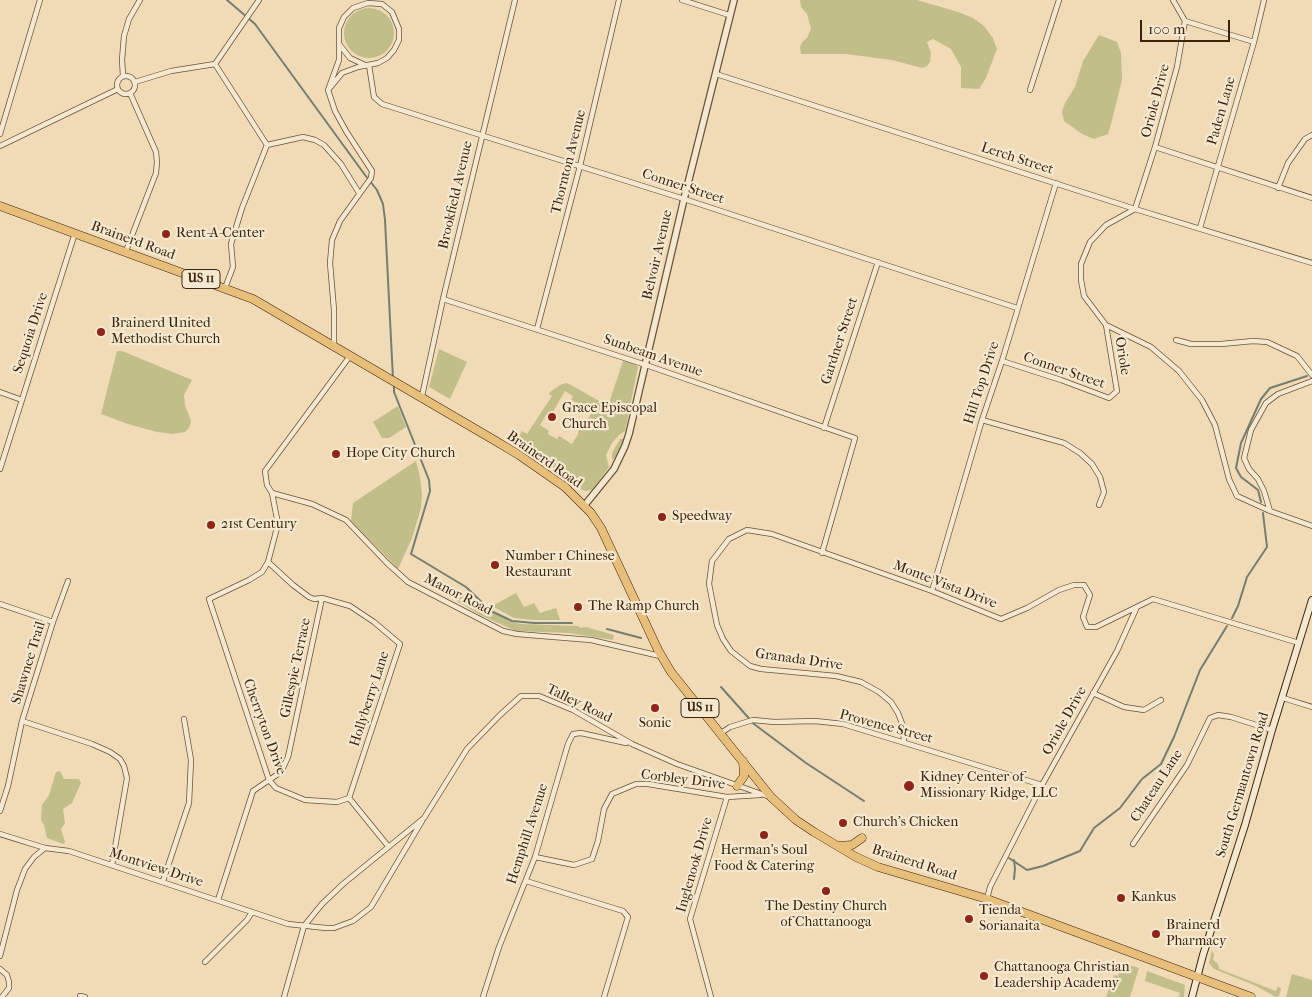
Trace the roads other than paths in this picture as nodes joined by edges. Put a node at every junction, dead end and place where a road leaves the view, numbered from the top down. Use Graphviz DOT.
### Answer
graph roads {
  1 [pos="40,0"];
  2 [pos="140,0"];
  3 [pos="259,0"];
  4 [pos="516,0"];
  5 [pos="619,0"];
  6 [pos="682,0"];
  7 [pos="734,0"];
  8 [pos="1059,0"];
  9 [pos="1173,0"];
  10 [pos="1264,0"];
  11 [pos="729,15"];
  12 [pos="1185,21"];
  13 [pos="1254,42"];
  14 [pos="339,43"];
  15 [pos="215,64"];
  16 [pos="367,65"];
  17 [pos="716,74"];
  18 [pos="123,76"];
  19 [pos="135,82"];
  20 [pos="118,89"];
  21 [pos="328,90"];
  22 [pos="1030,90"];
  23 [pos="130,93"];
  24 [pos="0,134"];
  25 [pos="1312,135"];
  26 [pos="482,136"];
  27 [pos="267,145"];
  28 [pos="0,146"];
  29 [pos="1155,148"];
  30 [pos="580,166"];
  31 [pos="1217,167"];
  32 [pos="1056,183"];
  33 [pos="1278,188"];
  34 [pos="359,193"];
  35 [pos="1312,198"];
  36 [pos="684,199"];
  37 [pos="0,206"];
  38 [pos="1136,208"];
  39 [pos="1200,228"];
  40 [pos="75,233"];
  41 [pos="126,251"];
  42 [pos="878,262"];
  43 [pos="1312,263"];
  44 [pos="225,288"];
  45 [pos="443,299"];
  46 [pos="1017,308"];
  47 [pos="1106,325"];
  48 [pos="537,330"];
  49 [pos="1176,340"];
  50 [pos="334,346"];
  51 [pos="350,356"];
  52 [pos="1002,361"];
  53 [pos="646,365"];
  54 [pos="1312,376"];
  55 [pos="1312,381"];
  56 [pos="1117,391"];
  57 [pos="0,392"];
  58 [pos="422,396"];
  59 [pos="22,400"];
  60 [pos="982,420"];
  61 [pos="824,428"];
  62 [pos="0,469"];
  63 [pos="272,493"];
  64 [pos="1099,505"];
  65 [pos="584,506"];
  66 [pos="1270,511"];
  67 [pos="1312,526"];
  68 [pos="822,553"];
  69 [pos="716,555"];
  70 [pos="268,562"];
  71 [pos="68,581"];
  72 [pos="932,591"];
  73 [pos="322,598"];
  74 [pos="1312,600"];
  75 [pos="0,604"];
  76 [pos="1136,609"];
  77 [pos="53,622"];
  78 [pos="1299,643"];
  79 [pos="662,656"];
  80 [pos="1093,693"];
  81 [pos="1283,698"];
  82 [pos="1161,700"];
  83 [pos="1312,707"];
  84 [pos="184,719"];
  85 [pos="22,722"];
  86 [pos="1272,730"];
  87 [pos="721,733"];
  88 [pos="904,742"];
  89 [pos="632,744"];
  90 [pos="743,762"];
  91 [pos="269,780"];
  92 [pos="1042,785"];
  93 [pos="737,786"];
  94 [pos="761,795"];
  95 [pos="726,797"];
  96 [pos="349,798"];
  97 [pos="771,798"];
  98 [pos="0,811"];
  99 [pos="424,818"];
  100 [pos="0,834"];
  101 [pos="862,838"];
  102 [pos="1133,844"];
  103 [pos="388,846"];
  104 [pos="838,846"];
  105 [pos="45,848"];
  106 [pos="534,857"];
  107 [pos="112,865"];
  108 [pos="163,881"];
  109 [pos="526,881"];
  110 [pos="987,899"];
  111 [pos="218,900"];
  112 [pos="252,912"];
  113 [pos="304,926"];
  114 [pos="0,956"];
  115 [pos="205,962"];
  116 [pos="0,969"];
  117 [pos="1198,977"];
  118 [pos="4,996"];
  119 [pos="284,997"];
  120 [pos="484,997"];
  121 [pos="604,997"];
  122 [pos="711,997"];
  123 [pos="1192,997"];
  124 [pos="1251,997"];
  1 -- 24 [label="street"];
  2 -- 18 [label="street"];
  3 -- 15 [label="street"];
  4 -- 26 [label="street, Brookfield Avenue"];
  5 -- 30 [label="street, Thornton Avenue"];
  6 -- 11 [label="street"];
  7 -- 11 [label="street, Belvoir Avenue"];
  8 -- 22 [label="street"];
  9 -- 12 [label="street"];
  10 -- 13 [label="street, Paden Lane"];
  11 -- 17 [label="street, Belvoir Avenue"];
  12 -- 13 [label="street"];
  12 -- 29 [label="street, Oriole Drive"];
  13 -- 31 [label="street, Paden Lane"];
  14 -- 16 [label="street"];
  14 -- 16 [label="street"];
  14 -- 21 [label="street"];
  15 -- 19 [label="street"];
  15 -- 27 [label="street"];
  16 -- 21 [label="street"];
  16 -- 26 [label="street, Conner Street"];
  17 -- 32 [label="street, Lerch Street"];
  17 -- 36 [label="street, Belvoir Avenue"];
  18 -- 19 [label="street"];
  18 -- 20 [label="street"];
  19 -- 23 [label="street"];
  20 -- 23 [label="street"];
  20 -- 28 [label="street"];
  21 -- 34 [label="street"];
  23 -- 41 [label="street"];
  25 -- 33 [label="street"];
  26 -- 30 [label="street, Conner Street"];
  26 -- 45 [label="street, Brookfield Avenue"];
  27 -- 34 [label="street"];
  27 -- 44 [label="street"];
  29 -- 31 [label="street"];
  29 -- 38 [label="street, Oriole Drive"];
  30 -- 36 [label="street, Conner Street"];
  30 -- 48 [label="street, Thornton Avenue"];
  31 -- 33 [label="street"];
  31 -- 39 [label="street, Paden Lane"];
  32 -- 38 [label="street, Lerch Street"];
  32 -- 46 [label="street, Hill Top Drive"];
  33 -- 35 [label="street"];
  34 -- 50 [label="street"];
  36 -- 42 [label="street, Conner Street"];
  36 -- 53 [label="street, Belvoir Avenue"];
  37 -- 40 [label="main road, Brainerd Road / US 11"];
  38 -- 39 [label="street, Lerch Street"];
  38 -- 47 [label="street"];
  39 -- 43 [label="street, Lerch Street"];
  40 -- 41 [label="main road, Brainerd Road / US 11"];
  40 -- 59 [label="street, Sequoia Drive"];
  41 -- 44 [label="main road, Brainerd Road / US 11"];
  42 -- 46 [label="street, Conner Street"];
  42 -- 61 [label="street, Gardner Street"];
  44 -- 50 [label="main road, Brainerd Road / US 11"];
  45 -- 48 [label="street, Sunbeam Avenue"];
  45 -- 58 [label="street, Brookfield Avenue"];
  46 -- 52 [label="street, Hill Top Drive"];
  47 -- 56 [label="street, Oriole"];
  47 -- 66 [label="street"];
  48 -- 53 [label="street, Sunbeam Avenue"];
  49 -- 54 [label="street"];
  50 -- 51 [label="main road, Brainerd Road / US 11"];
  51 -- 58 [label="main road, Brainerd Road / US 11"];
  51 -- 63 [label="street"];
  52 -- 56 [label="street, Conner Street"];
  52 -- 60 [label="street, Hill Top Drive"];
  53 -- 61 [label="street, Sunbeam Avenue"];
  53 -- 65 [label="street, Belvoir Avenue"];
  55 -- 66 [label="street"];
  57 -- 59 [label="street"];
  58 -- 65 [label="main road, Brainerd Road / US 11"];
  59 -- 62 [label="street, Sequoia Drive"];
  60 -- 64 [label="street"];
  60 -- 72 [label="street, Hill Top Drive"];
  61 -- 68 [label="street, Sunbeam Avenue"];
  63 -- 70 [label="street"];
  63 -- 79 [label="street, Manor Road"];
  65 -- 79 [label="main road, Brainerd Road / US 11"];
  66 -- 67 [label="street"];
  68 -- 69 [label="street, Monte Vista Drive"];
  68 -- 72 [label="street, Monte Vista Drive"];
  69 -- 88 [label="street, Granada Drive"];
  70 -- 73 [label="street, Hollyberry Lane"];
  70 -- 91 [label="street, Cherryton Drive"];
  71 -- 77 [label="street, Shawnee Trail"];
  72 -- 76 [label="street, Monte Vista Drive"];
  73 -- 91 [label="street, Gillespie Terrace"];
  73 -- 96 [label="street, Hollyberry Lane"];
  74 -- 78 [label="main road, South Germantown Road"];
  75 -- 77 [label="street"];
  76 -- 78 [label="street, Monte Vista Drive"];
  76 -- 80 [label="street, Oriole Drive"];
  77 -- 85 [label="street, Shawnee Trail"];
  78 -- 81 [label="main road, South Germantown Road"];
  79 -- 87 [label="main road, Brainerd Road / US 11"];
  80 -- 82 [label="street"];
  80 -- 92 [label="street, Oriole Drive"];
  81 -- 83 [label="street"];
  81 -- 86 [label="main road, South Germantown Road"];
  84 -- 108 [label="street"];
  85 -- 98 [label="street, Shawnee Trail"];
  85 -- 107 [label="street"];
  86 -- 102 [label="street, Chateau Lane"];
  86 -- 117 [label="main road, South Germantown Road"];
  87 -- 88 [label="street, Provence Street"];
  87 -- 90 [label="main road, Brainerd Road / US 11"];
  88 -- 92 [label="street, Provence Street"];
  89 -- 93 [label="street, Talley Road"];
  89 -- 99 [label="street, Talley Road"];
  89 -- 106 [label="street, Hemphill Avenue"];
  90 -- 93 [label="main road"];
  90 -- 97 [label="main road, Brainerd Road / US 11"];
  91 -- 96 [label="street, Cherryton Drive"];
  91 -- 111 [label="street, Gillespie Terrace"];
  92 -- 110 [label="street, Oriole Drive"];
  93 -- 94 [label="street, Talley Road"];
  94 -- 95 [label="street, Corbley Drive"];
  94 -- 97 [label="street, Talley Road"];
  95 -- 106 [label="street, Corbley Drive"];
  95 -- 122 [label="street, Inglenook Drive"];
  96 -- 103 [label="street"];
  97 -- 104 [label="main road, Brainerd Road / US 11"];
  99 -- 103 [label="street, Talley Road"];
  99 -- 113 [label="street, Talley Road"];
  100 -- 105 [label="street, Montview Drive"];
  101 -- 104 [label="main road"];
  103 -- 113 [label="street, Talley Road"];
  104 -- 110 [label="main road, Brainerd Road / US 11"];
  105 -- 107 [label="street, Montview Drive"];
  105 -- 114 [label="street"];
  106 -- 109 [label="street, Hemphill Avenue"];
  107 -- 108 [label="street, Montview Drive"];
  108 -- 111 [label="street, Montview Drive"];
  109 -- 120 [label="street, Hemphill Avenue"];
  109 -- 121 [label="street"];
  110 -- 117 [label="main road, Brainerd Road / US 11"];
  111 -- 112 [label="street, Montview Drive"];
  112 -- 113 [label="street, Montview Drive"];
  112 -- 115 [label="street"];
  113 -- 119 [label="street, Talley Road"];
  116 -- 118 [label="street"];
  117 -- 123 [label="main road, South Germantown Road"];
  117 -- 124 [label="main road, Brainerd Road / US 11"];
}
